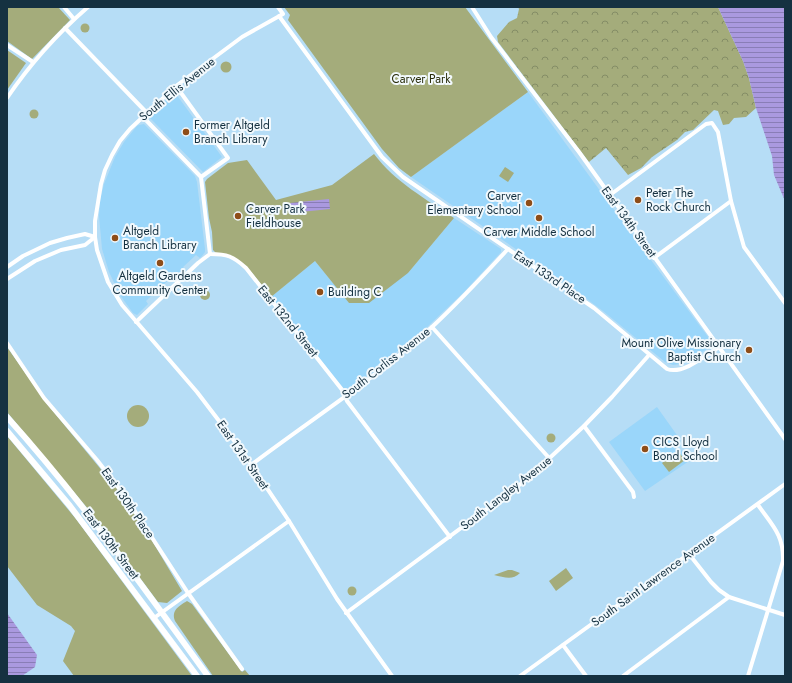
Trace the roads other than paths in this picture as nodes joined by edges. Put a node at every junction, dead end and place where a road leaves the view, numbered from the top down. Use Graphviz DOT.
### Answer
graph roads {
  1 [pos="64,7"];
  2 [pos="88,7"];
  3 [pos="278,7"];
  4 [pos="472,7"];
  5 [pos="279,16"];
  6 [pos="74,19"];
  7 [pos="65,28"];
  8 [pos="7,45"];
  9 [pos="33,62"];
  10 [pos="176,86"];
  11 [pos="7,98"];
  12 [pos="146,112"];
  13 [pos="142,116"];
  14 [pos="201,177"];
  15 [pos="610,195"];
  16 [pos="731,201"];
  17 [pos="95,237"];
  18 [pos="508,249"];
  19 [pos="210,254"];
  20 [pos="654,258"];
  21 [pos="7,267"];
  22 [pos="7,279"];
  23 [pos="785,303"];
  24 [pos="136,322"];
  25 [pos="432,327"];
  26 [pos="7,343"];
  27 [pos="719,347"];
  28 [pos="650,355"];
  29 [pos="345,395"];
  30 [pos="7,417"];
  31 [pos="584,426"];
  32 [pos="7,431"];
  33 [pos="785,439"];
  34 [pos="550,459"];
  35 [pos="251,465"];
  36 [pos="785,484"];
  37 [pos="634,497"];
  38 [pos="758,505"];
  39 [pos="289,521"];
  40 [pos="450,537"];
  41 [pos="689,554"];
  42 [pos="188,593"];
  43 [pos="730,597"];
  44 [pos="769,610"];
  45 [pos="162,612"];
  46 [pos="346,613"];
  47 [pos="785,615"];
  48 [pos="154,618"];
  49 [pos="563,645"];
  50 [pos="242,669"];
  51 [pos="197,676"];
  52 [pos="208,676"];
  53 [pos="392,676"];
  54 [pos="520,676"];
  55 [pos="586,676"];
  56 [pos="623,676"];
  57 [pos="748,676"];
  1 -- 6 [label="street"];
  2 -- 6 [label="street"];
  3 -- 5 [label="street, South Ellis Avenue"];
  4 -- 15 [label="street, East 134th Street"];
  5 -- 10 [label="street, South Ellis Avenue"];
  5 -- 18 [label="street, East 133rd Place"];
  6 -- 7 [label="street"];
  7 -- 9 [label="street"];
  7 -- 12 [label="street"];
  8 -- 9 [label="street"];
  9 -- 11 [label="street"];
  10 -- 12 [label="street, South Ellis Avenue"];
  10 -- 14 [label="street"];
  12 -- 13 [label="street, South Ellis Avenue"];
  13 -- 14 [label="street"];
  13 -- 17 [label="street, South Ellis Avenue"];
  14 -- 19 [label="street"];
  15 -- 16 [label="street"];
  15 -- 20 [label="street, East 134th Street"];
  16 -- 20 [label="street"];
  16 -- 23 [label="street"];
  17 -- 21 [label="street"];
  17 -- 22 [label="street"];
  17 -- 24 [label="street, East 131st Street"];
  18 -- 25 [label="street, South Corliss Avenue"];
  18 -- 28 [label="street, East 133rd Place"];
  19 -- 24 [label="street"];
  19 -- 29 [label="street, East 132nd Street"];
  20 -- 27 [label="street, East 134th Street"];
  24 -- 35 [label="street, East 131st Street"];
  25 -- 29 [label="street, South Corliss Avenue"];
  25 -- 34 [label="street"];
  26 -- 42 [label="street, East 130th Place"];
  27 -- 28 [label="street, East 133rd Place"];
  27 -- 33 [label="street, East 134th Street"];
  28 -- 31 [label="street, South Langley Avenue"];
  29 -- 35 [label="street, South Corliss Avenue"];
  29 -- 40 [label="street, East 132nd Street"];
  30 -- 45 [label="main road, East 130th Street"];
  31 -- 34 [label="street, South Langley Avenue"];
  31 -- 37 [label="street"];
  32 -- 48 [label="main road, East 130th Street"];
  34 -- 40 [label="street, South Langley Avenue"];
  35 -- 39 [label="street, East 131st Street"];
  36 -- 38 [label="street, South Saint Lawrence Avenue"];
  38 -- 41 [label="street, South Saint Lawrence Avenue"];
  38 -- 44 [label="street"];
  39 -- 42 [label="street"];
  39 -- 46 [label="street, East 131st Street"];
  40 -- 46 [label="street, South Langley Avenue"];
  41 -- 43 [label="street"];
  41 -- 49 [label="street, South Saint Lawrence Avenue"];
  42 -- 45 [label="street"];
  42 -- 50 [label="street, East 130th Place"];
  43 -- 44 [label="street"];
  43 -- 56 [label="street"];
  44 -- 47 [label="street"];
  44 -- 57 [label="street"];
  45 -- 48 [label="street"];
  45 -- 52 [label="main road, East 130th Street"];
  46 -- 53 [label="street, East 131st Street"];
  48 -- 51 [label="main road, East 130th Street"];
  49 -- 54 [label="street, South Saint Lawrence Avenue"];
  49 -- 55 [label="street"];
}
